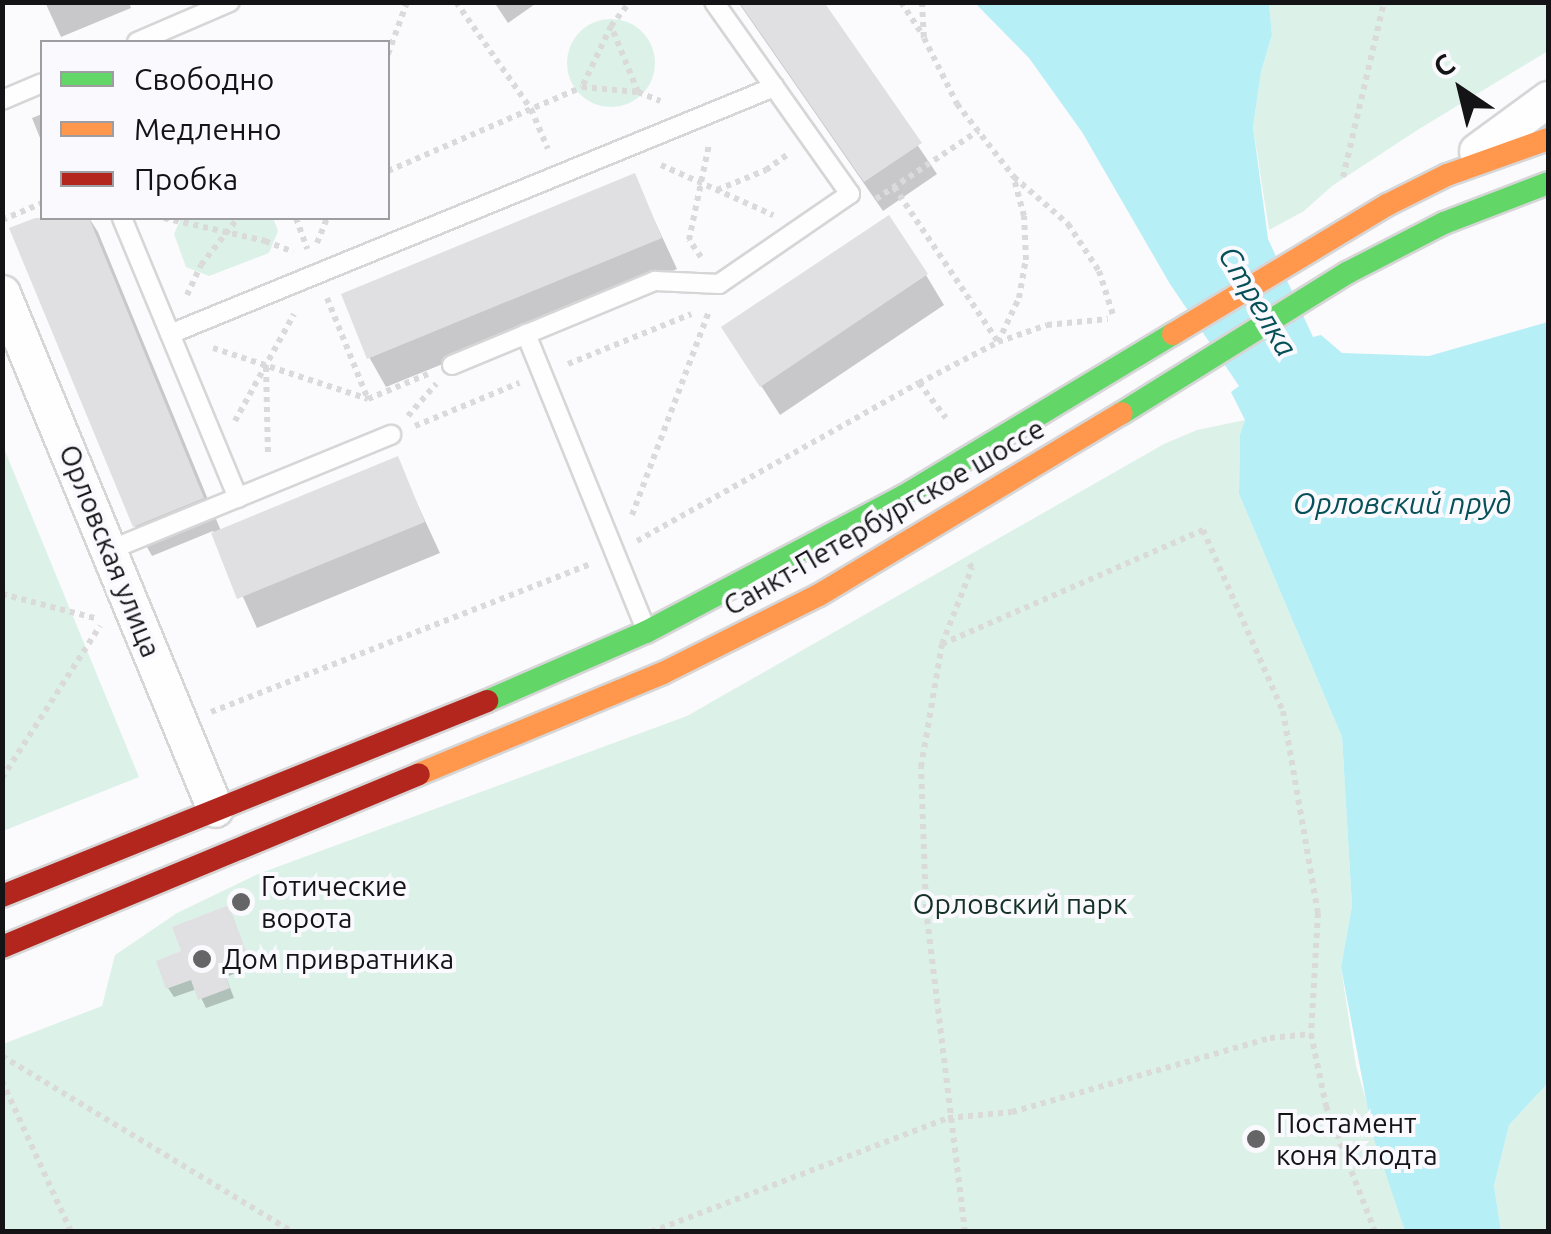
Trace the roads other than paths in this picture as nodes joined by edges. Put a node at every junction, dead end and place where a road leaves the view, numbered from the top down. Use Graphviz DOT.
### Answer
graph roads {
  1 [pos="230,2"];
  2 [pos="714,2"];
  3 [pos="142,40"];
  4 [pos="40,84"];
  5 [pos="774,87"];
  6 [pos="1548,98"];
  7 [pos="2,100"];
  8 [pos="1548,139"];
  9 [pos="1447,175"];
  10 [pos="1548,183"];
  11 [pos="123,220"];
  12 [pos="2,294"];
  13 [pos="170,334"];
  14 [pos="526,334"];
  15 [pos="452,365"];
  16 [pos="391,436"];
  17 [pos="238,498"];
  18 [pos="110,550"];
  19 [pos="655,652"];
  20 [pos="223,829"];
  21 [pos="2,896"];
  22 [pos="2,947"];
  1 -- 3 [label="lane"];
  2 -- 5 [label="lane"];
  4 -- 7 [label="lane"];
  5 -- 13 [label="lane"];
  5 -- 14 [label="lane"];
  6 -- 9 [label="street"];
  8 -- 9 [label="main road, Санкт-Петербургское шоссе"];
  9 -- 19 [label="main road, Санкт-Петербургское шоссе"];
  10 -- 19 [label="main road, Санкт-Петербургское шоссе"];
  11 -- 13 [label="lane"];
  12 -- 18 [label="street, Орловская улица"];
  13 -- 17 [label="lane"];
  14 -- 15 [label="lane"];
  14 -- 19 [label="lane"];
  16 -- 17 [label="lane"];
  17 -- 18 [label="lane"];
  18 -- 20 [label="street, Орловская улица"];
  19 -- 20 [label="main road, Санкт-Петербургское шоссе"];
  19 -- 20 [label="main road, Санкт-Петербургское шоссе"];
  20 -- 21 [label="main road, Санкт-Петербургское шоссе"];
  20 -- 22 [label="main road, Санкт-Петербургское шоссе"];
}
